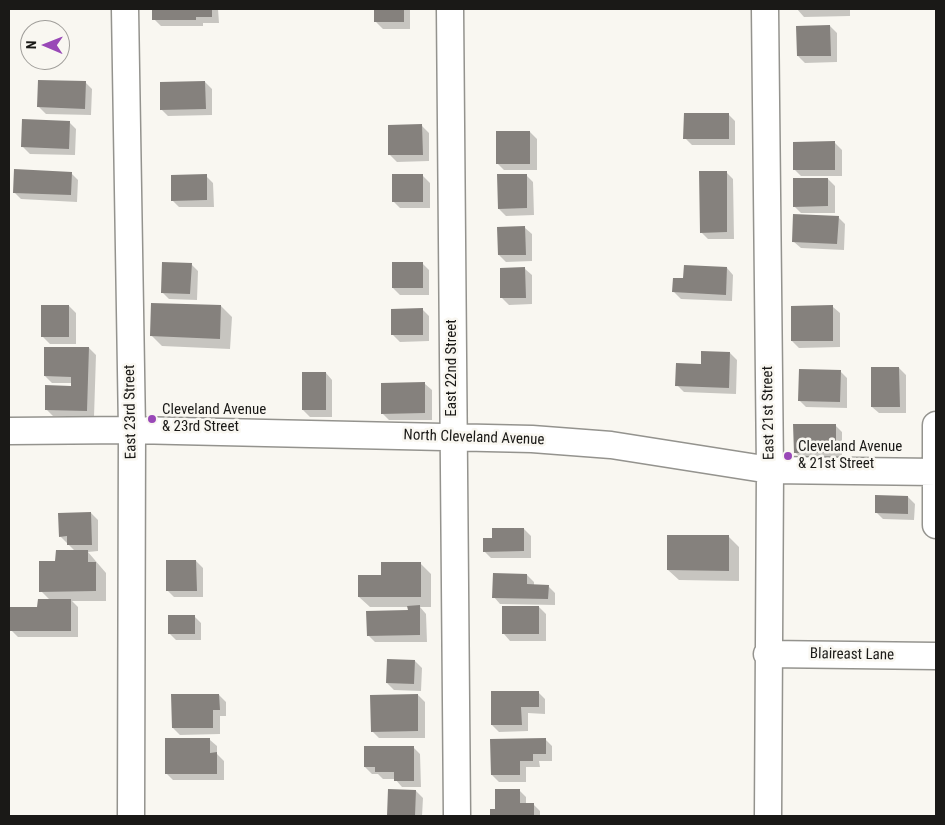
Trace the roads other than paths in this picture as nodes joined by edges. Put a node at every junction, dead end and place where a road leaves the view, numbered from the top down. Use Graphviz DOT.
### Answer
graph roads {
  1 [pos="126,9"];
  2 [pos="450,9"];
  3 [pos="765,9"];
  4 [pos="936,424"];
  5 [pos="132,430"];
  6 [pos="9,431"];
  7 [pos="452,437"];
  8 [pos="770,470"];
  9 [pos="936,472"];
  10 [pos="936,525"];
  11 [pos="767,654"];
  12 [pos="936,656"];
  13 [pos="131,816"];
  14 [pos="457,816"];
  15 [pos="768,816"];
  1 -- 5 [label="street, East 23rd Street"];
  2 -- 7 [label="street, East 22nd Street"];
  3 -- 8 [label="street, East 21st Street"];
  4 -- 9 [label="street"];
  5 -- 6 [label="street, North Cleveland Avenue"];
  5 -- 7 [label="street, North Cleveland Avenue"];
  5 -- 13 [label="street, East 23rd Street"];
  7 -- 8 [label="street, North Cleveland Avenue"];
  7 -- 14 [label="street, East 22nd Street"];
  8 -- 9 [label="street, North Cleveland Avenue"];
  8 -- 11 [label="street, East 21st Street"];
  9 -- 10 [label="street"];
  11 -- 12 [label="street, Blaireast Lane"];
  11 -- 15 [label="street, East 21st Street"];
}
